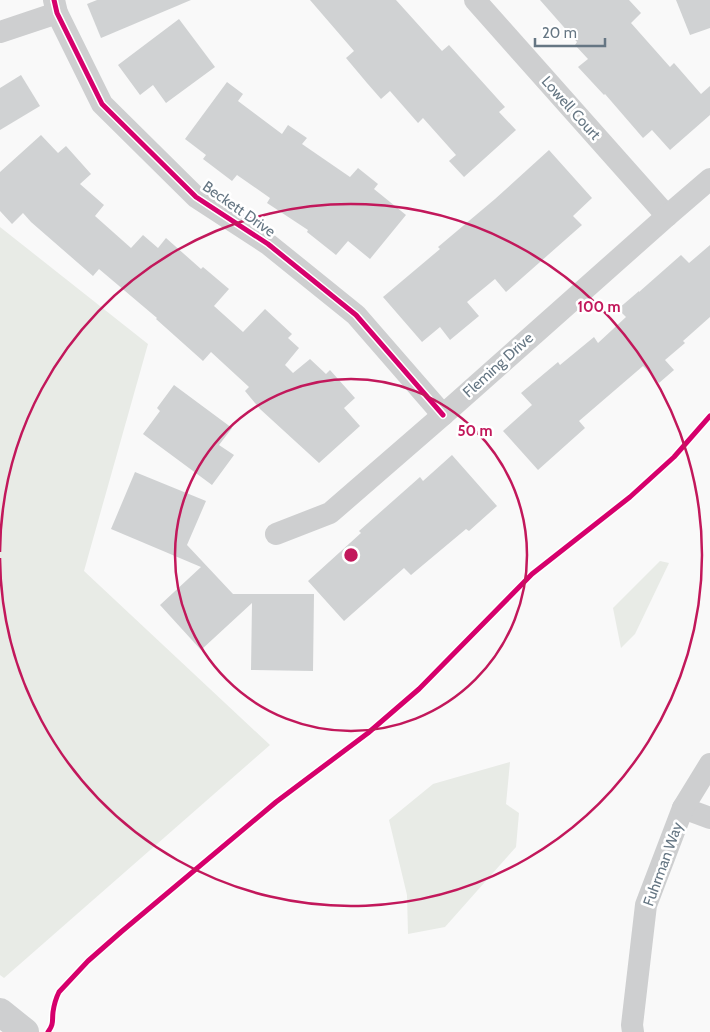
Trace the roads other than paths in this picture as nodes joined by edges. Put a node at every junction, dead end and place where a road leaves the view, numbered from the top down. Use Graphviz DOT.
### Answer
graph roads {
  1 [pos="475,0"];
  2 [pos="56,7"];
  3 [pos="0,32"];
  4 [pos="710,180"];
  5 [pos="667,216"];
  6 [pos="443,415"];
  7 [pos="276,534"];
  8 [pos="710,764"];
  9 [pos="683,808"];
  10 [pos="710,818"];
  11 [pos="0,1012"];
  12 [pos="25,1032"];
  13 [pos="633,1032"];
  1 -- 5 [label="street, Lowell Court"];
  2 -- 3 [label="street"];
  2 -- 6 [label="street, Beckett Drive"];
  4 -- 5 [label="street, Fleming Drive"];
  5 -- 6 [label="street, Fleming Drive"];
  6 -- 7 [label="street, Fleming Drive"];
  8 -- 9 [label="street, Fuhrman Way"];
  9 -- 10 [label="street"];
  9 -- 13 [label="street, Fuhrman Way"];
  11 -- 12 [label="street"];
}
